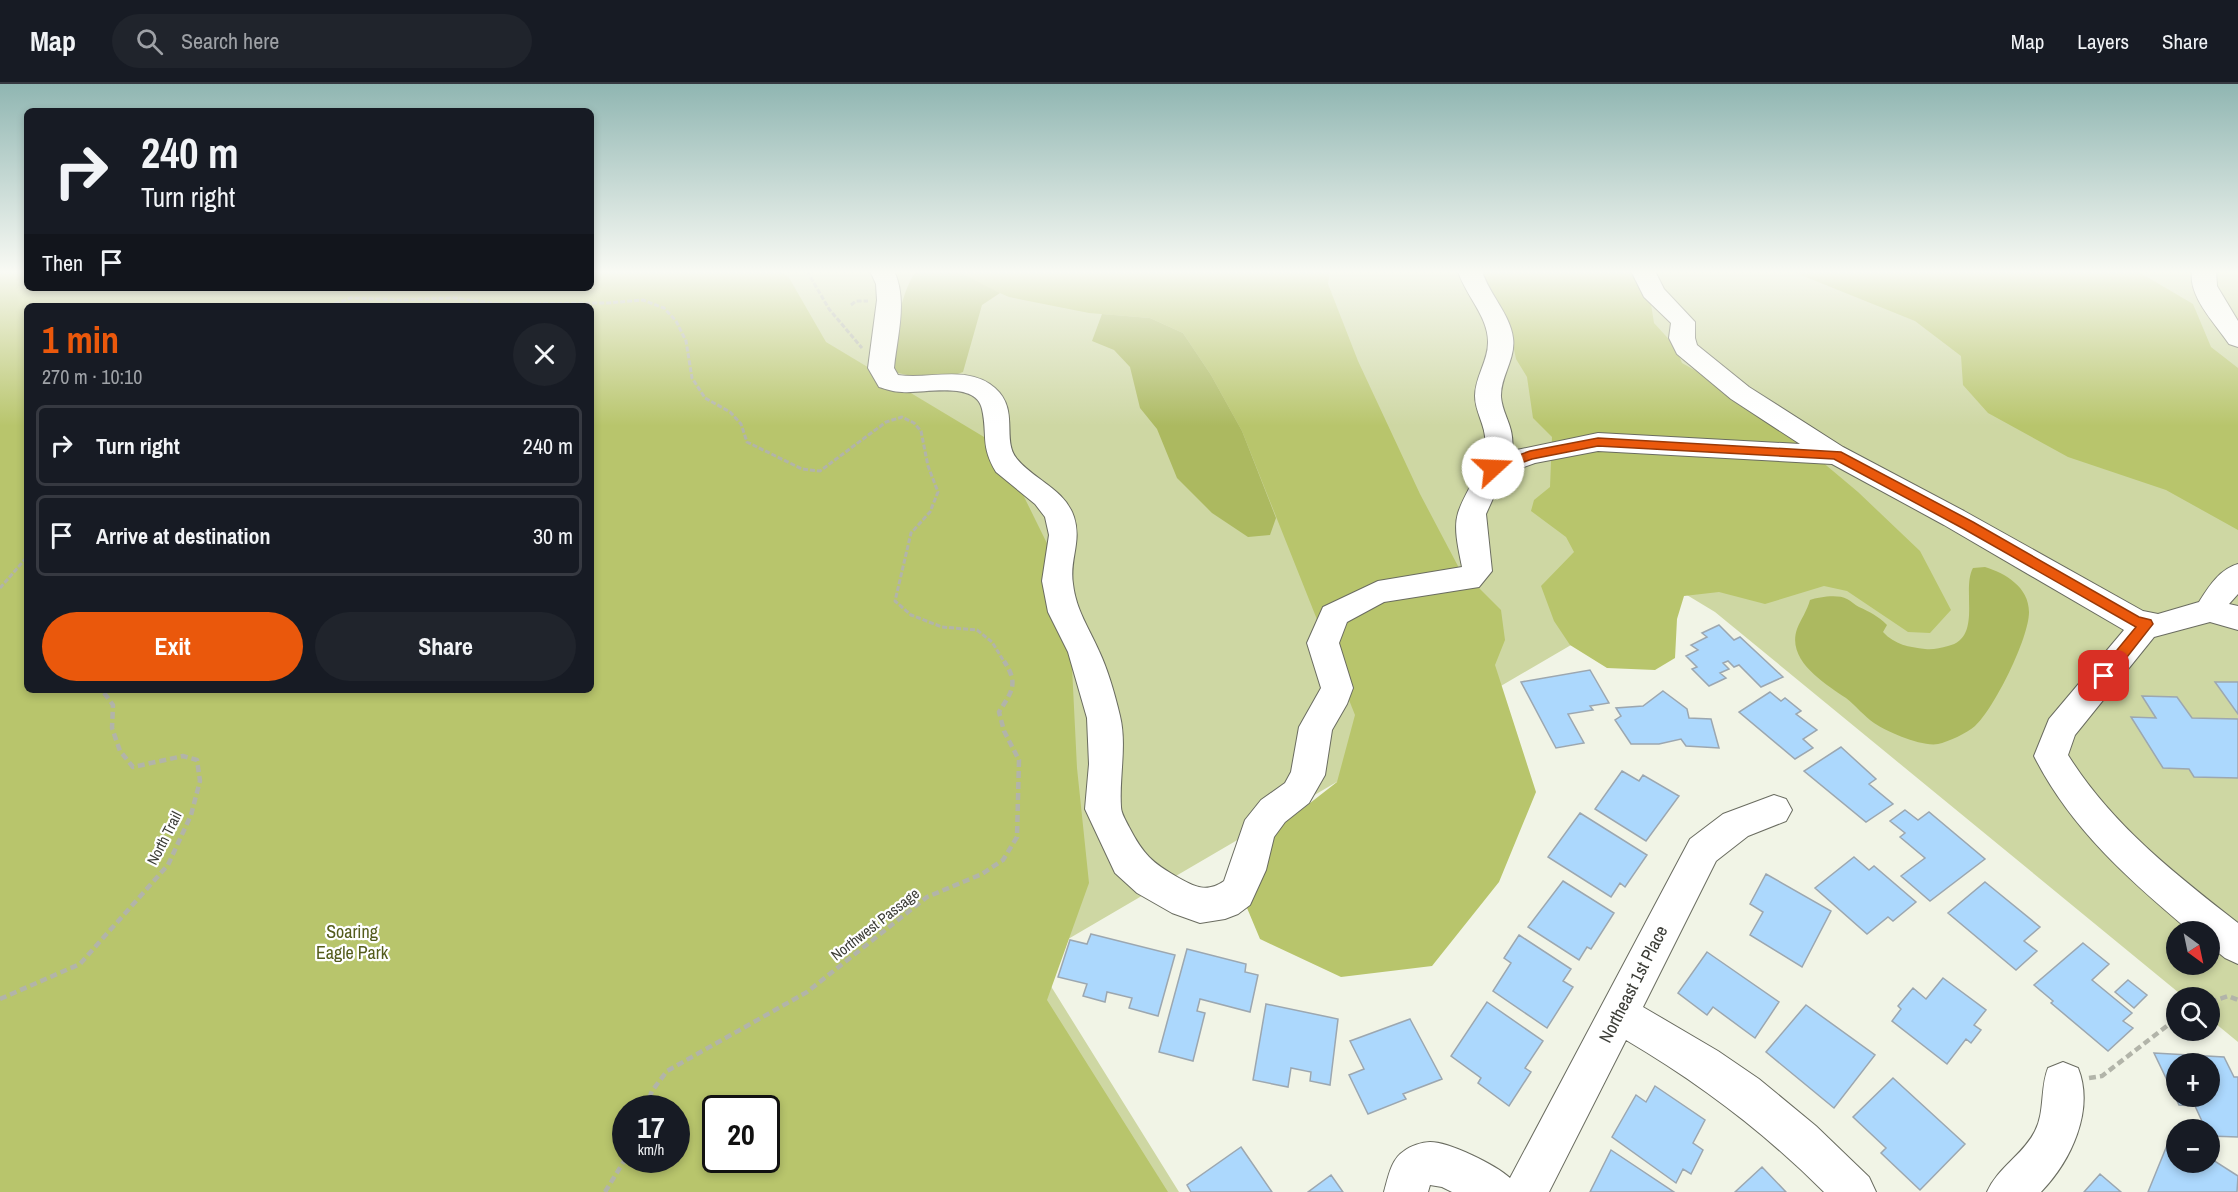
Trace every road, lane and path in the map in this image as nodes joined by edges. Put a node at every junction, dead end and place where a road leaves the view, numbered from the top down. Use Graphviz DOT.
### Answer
graph roads {
  1 [pos="677,323"];
  2 [pos="841,323"];
  3 [pos="886,323"];
  4 [pos="1495,323"];
  5 [pos="1683,323"];
  6 [pos="2227,323"];
  7 [pos="2238,339"];
  8 [pos="880,368"];
  9 [pos="1837,455"];
  10 [pos="1493,468"];
  11 [pos="24,560"];
  12 [pos="2238,575"];
  13 [pos="0,588"];
  14 [pos="2224,614"];
  15 [pos="2146,624"];
  16 [pos="104,693"];
  17 [pos="1774,810"];
  18 [pos="2238,946"];
  19 [pos="807,992"];
  20 [pos="0,999"];
  21 [pos="2220,999"];
  22 [pos="2238,1000"];
  23 [pos="1618,1014"];
  24 [pos="2166,1027"];
  25 [pos="2062,1082"];
  26 [pos="650,1095"];
  27 [pos="617,1173"];
  28 [pos="605,1192"];
  29 [pos="1406,1192"];
  30 [pos="1494,1192"];
  31 [pos="1526,1192"];
  32 [pos="1854,1192"];
  33 [pos="2009,1192"];
  1 -- 19 [label="path, Northwest Passage"];
  2 -- 8 [label="path"];
  3 -- 8 [label="street"];
  4 -- 10 [label="street"];
  5 -- 9 [label="street"];
  6 -- 7 [label="street"];
  8 -- 10 [label="street"];
  9 -- 10 [label="street"];
  9 -- 15 [label="street"];
  11 -- 13 [label="path"];
  12 -- 14 [label="street"];
  14 -- 15 [label="street"];
  15 -- 18 [label="street"];
  16 -- 20 [label="path, North Trail"];
  17 -- 23 [label="street, Northeast 1st Place"];
  19 -- 26 [label="path, Northwest Passage"];
  21 -- 22 [label="path"];
  23 -- 31 [label="street, Northeast 1st Place"];
  23 -- 32 [label="street"];
  24 -- 25 [label="path"];
  25 -- 33 [label="street"];
  27 -- 28 [label="path"];
  29 -- 30 [label="street"];
}
